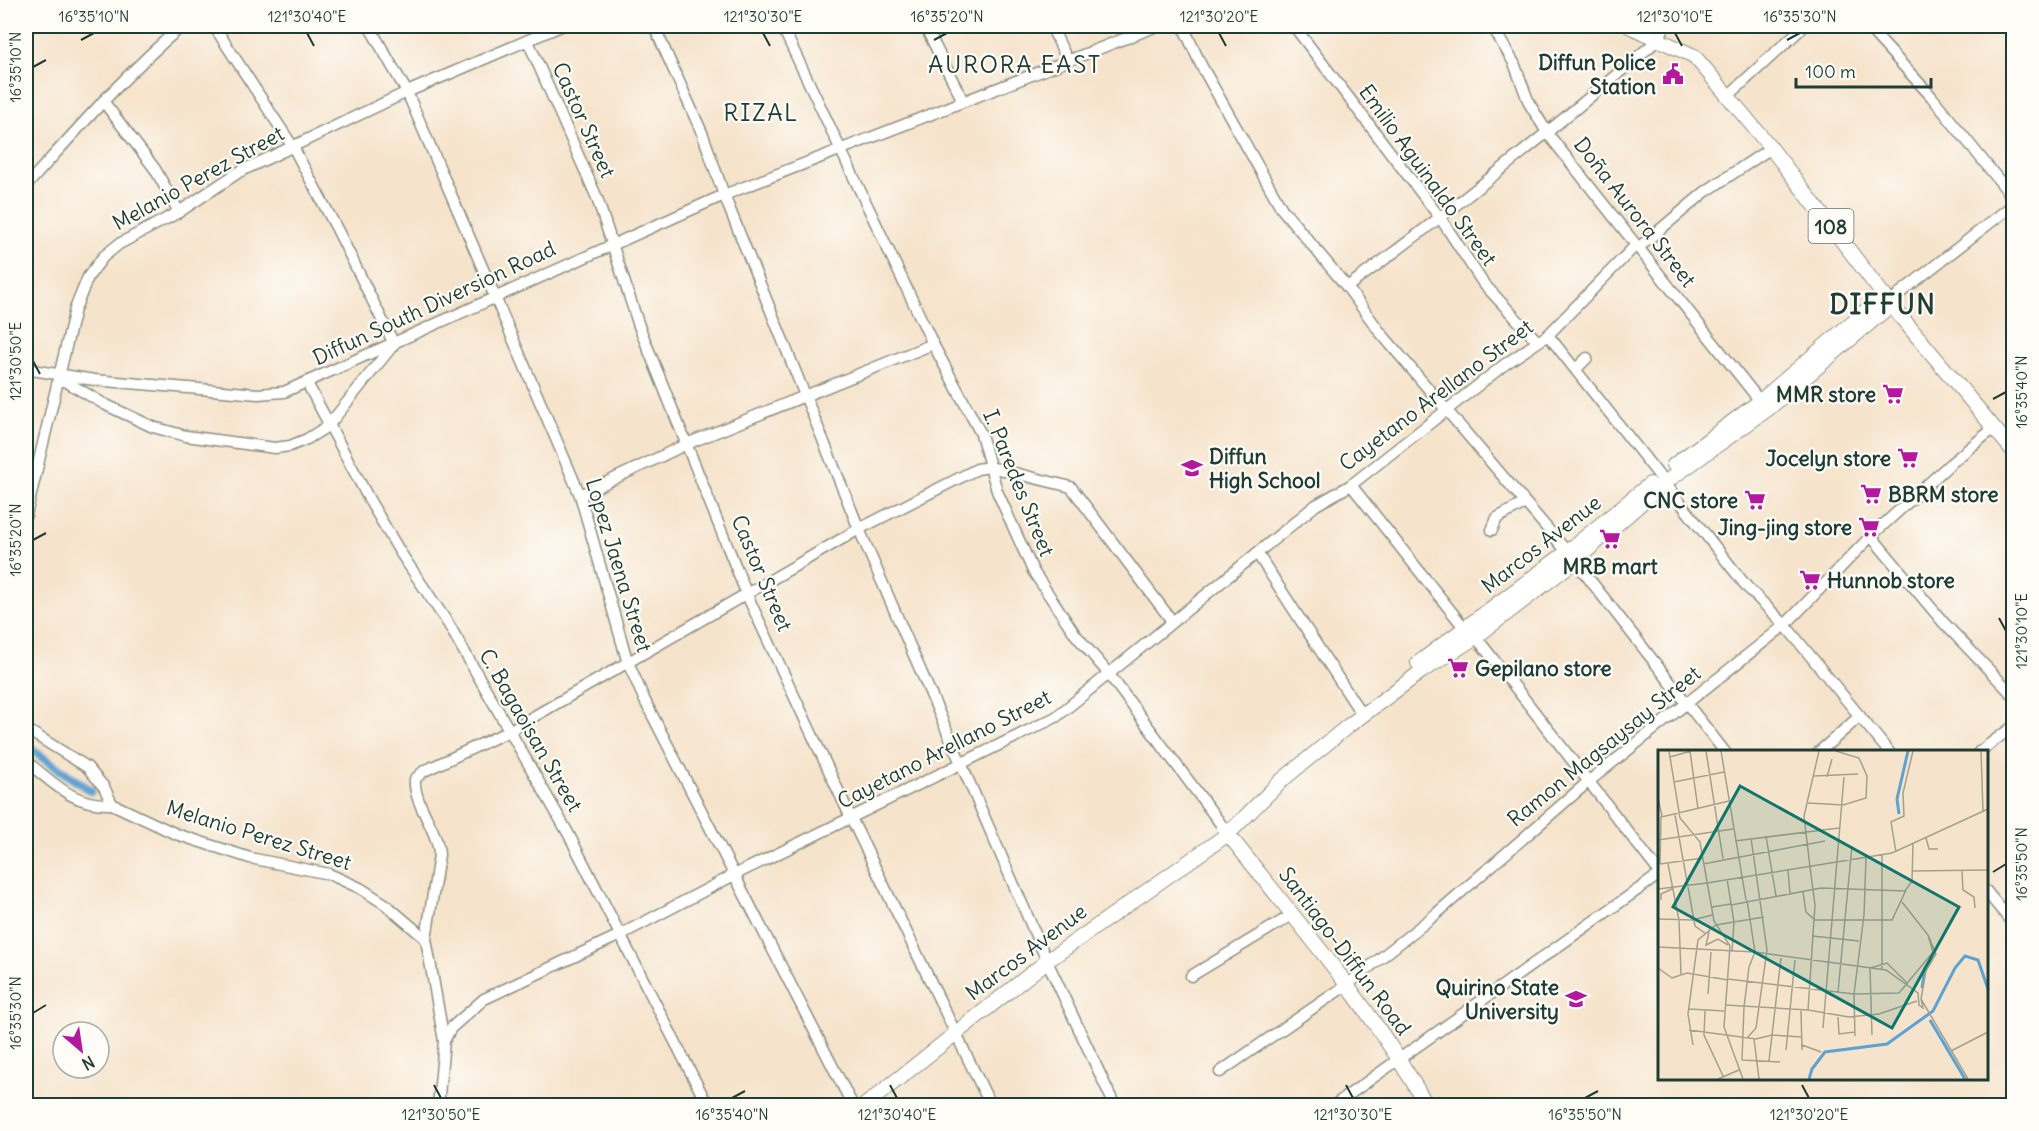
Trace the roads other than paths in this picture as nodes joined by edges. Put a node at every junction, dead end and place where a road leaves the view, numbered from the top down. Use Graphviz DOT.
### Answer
graph roads {
  1 [pos="182,26"];
  2 [pos="214,26"];
  3 [pos="369,26"];
  4 [pos="561,26"];
  5 [pos="654,26"];
  6 [pos="782,26"];
  7 [pos="925,26"];
  8 [pos="1050,26"];
  9 [pos="1157,26"];
  10 [pos="1183,26"];
  11 [pos="1294,26"];
  12 [pos="1492,26"];
  13 [pos="1629,26"];
  14 [pos="1804,26"];
  15 [pos="1867,26"];
  16 [pos="1662,32"];
  17 [pos="528,41"];
  18 [pos="1066,59"];
  19 [pos="407,92"];
  20 [pos="1728,96"];
  21 [pos="103,100"];
  22 [pos="963,101"];
  23 [pos="1548,134"];
  24 [pos="293,147"];
  25 [pos="841,148"];
  26 [pos="1771,148"];
  27 [pos="26,186"];
  28 [pos="724,195"];
  29 [pos="2013,199"];
  30 [pos="2013,204"];
  31 [pos="178,212"];
  32 [pos="1441,219"];
  33 [pos="612,243"];
  34 [pos="1636,247"];
  35 [pos="1347,287"];
  36 [pos="496,295"];
  37 [pos="1888,300"];
  38 [pos="1548,335"];
  39 [pos="1537,341"];
  40 [pos="393,344"];
  41 [pos="933,344"];
  42 [pos="1587,358"];
  43 [pos="26,369"];
  44 [pos="1578,372"];
  45 [pos="58,375"];
  46 [pos="1595,381"];
  47 [pos="307,382"];
  48 [pos="807,398"];
  49 [pos="1764,406"];
  50 [pos="1447,410"];
  51 [pos="328,426"];
  52 [pos="1994,428"];
  53 [pos="688,444"];
  54 [pos="2013,452"];
  55 [pos="990,467"];
  56 [pos="1662,479"];
  57 [pos="1351,485"];
  58 [pos="580,495"];
  59 [pos="1525,503"];
  60 [pos="26,515"];
  61 [pos="860,529"];
  62 [pos="1492,530"];
  63 [pos="1871,536"];
  64 [pos="1257,553"];
  65 [pos="1571,556"];
  66 [pos="747,595"];
  67 [pos="1172,621"];
  68 [pos="1785,625"];
  69 [pos="1471,633"];
  70 [pos="627,660"];
  71 [pos="1108,673"];
  72 [pos="2013,696"];
  73 [pos="1688,704"];
  74 [pos="1360,712"];
  75 [pos="1860,716"];
  76 [pos="2013,726"];
  77 [pos="26,729"];
  78 [pos="507,732"];
  79 [pos="1723,750"];
  80 [pos="1821,750"];
  81 [pos="1887,750"];
  82 [pos="1982,750"];
  83 [pos="26,760"];
  84 [pos="960,764"];
  85 [pos="1588,782"];
  86 [pos="112,804"];
  87 [pos="850,818"];
  88 [pos="1223,834"];
  89 [pos="1658,872"];
  90 [pos="734,874"];
  91 [pos="1658,874"];
  92 [pos="1988,893"];
  93 [pos="1292,915"];
  94 [pos="2013,924"];
  95 [pos="620,935"];
  96 [pos="426,939"];
  97 [pos="1047,961"];
  98 [pos="1191,976"];
  99 [pos="1348,984"];
  100 [pos="954,1034"];
  101 [pos="444,1041"];
  102 [pos="1401,1059"];
  103 [pos="1220,1072"];
  104 [pos="438,1106"];
  105 [pos="708,1106"];
  106 [pos="853,1106"];
  107 [pos="864,1106"];
  108 [pos="991,1106"];
  109 [pos="1115,1106"];
  110 [pos="1333,1106"];
  111 [pos="1427,1106"];
  1 -- 21 [label="street"];
  2 -- 24 [label="street"];
  3 -- 19 [label="street, Lopez Jaena Street"];
  4 -- 17 [label="street, Melanio Perez Street"];
  5 -- 28 [label="street"];
  6 -- 25 [label="street, I. Paredes Street"];
  7 -- 22 [label="street"];
  8 -- 18 [label="street"];
  9 -- 18 [label="street, Diffun South Diversion Road"];
  10 -- 35 [label="street"];
  11 -- 32 [label="street, Emilio Aguinaldo Street"];
  12 -- 23 [label="street, Doña Aurora Street"];
  13 -- 16 [label="main road, 108"];
  14 -- 20 [label="street"];
  15 -- 29 [label="street"];
  16 -- 20 [label="main road, 108"];
  16 -- 23 [label="street"];
  17 -- 19 [label="street, Melanio Perez Street"];
  17 -- 33 [label="street, Castor Street"];
  18 -- 22 [label="street, Diffun South Diversion Road"];
  19 -- 24 [label="street, Melanio Perez Street"];
  19 -- 36 [label="street, Lopez Jaena Street"];
  20 -- 26 [label="main road, 108"];
  21 -- 27 [label="street"];
  21 -- 31 [label="street"];
  22 -- 25 [label="street, Diffun South Diversion Road"];
  23 -- 32 [label="street"];
  23 -- 34 [label="street, Doña Aurora Street"];
  24 -- 31 [label="street, Melanio Perez Street"];
  24 -- 40 [label="street"];
  25 -- 28 [label="street, Diffun South Diversion Road"];
  25 -- 41 [label="street, I. Paredes Street"];
  26 -- 34 [label="street, Cayetano Arellano Street"];
  26 -- 37 [label="main road, 108"];
  28 -- 33 [label="street, Diffun South Diversion Road"];
  28 -- 48 [label="street"];
  30 -- 37 [label="street, Marcos Avenue"];
  31 -- 45 [label="street, Melanio Perez Street"];
  32 -- 35 [label="street"];
  32 -- 39 [label="street, Emilio Aguinaldo Street"];
  33 -- 36 [label="street, Diffun South Diversion Road"];
  33 -- 53 [label="street, Castor Street"];
  34 -- 38 [label="street, Cayetano Arellano Street"];
  34 -- 49 [label="street, Doña Aurora Street"];
  35 -- 50 [label="street"];
  36 -- 40 [label="street, Diffun South Diversion Road"];
  36 -- 58 [label="street, Lopez Jaena Street"];
  37 -- 49 [label="main road, Marcos Avenue"];
  37 -- 52 [label="main road, 108"];
  38 -- 39 [label="street, Cayetano Arellano Street"];
  38 -- 44 [label="street"];
  39 -- 50 [label="street, Cayetano Arellano Street"];
  40 -- 47 [label="street, Diffun South Diversion Road"];
  40 -- 51 [label="street"];
  41 -- 48 [label="street"];
  41 -- 55 [label="street, I. Paredes Street"];
  42 -- 44 [label="street"];
  43 -- 45 [label="street, Diffun South Diversion Road"];
  44 -- 46 [label="street"];
  44 -- 56 [label="street"];
  45 -- 47 [label="street, Diffun South Diversion Road"];
  45 -- 51 [label="street"];
  45 -- 60 [label="street, Melanio Perez Street"];
  47 -- 51 [label="street, C. Bagaoisan Street"];
  48 -- 53 [label="street"];
  48 -- 61 [label="street"];
  49 -- 56 [label="main road, Marcos Avenue"];
  50 -- 57 [label="street, Cayetano Arellano Street"];
  50 -- 59 [label="street"];
  51 -- 78 [label="street, C. Bagaoisan Street"];
  52 -- 54 [label="main road, 108"];
  52 -- 63 [label="street, Ramon Magsaysay Street"];
  53 -- 58 [label="street"];
  53 -- 66 [label="street, Castor Street"];
  55 -- 61 [label="street"];
  55 -- 67 [label="street"];
  55 -- 71 [label="street, I. Paredes Street"];
  56 -- 65 [label="main road, Marcos Avenue"];
  56 -- 68 [label="street"];
  57 -- 64 [label="street, Cayetano Arellano Street"];
  57 -- 69 [label="street"];
  58 -- 70 [label="street, Lopez Jaena Street"];
  59 -- 62 [label="street"];
  59 -- 65 [label="street"];
  61 -- 66 [label="street"];
  61 -- 84 [label="street"];
  63 -- 68 [label="street, Ramon Magsaysay Street"];
  63 -- 72 [label="street"];
  64 -- 67 [label="street, Cayetano Arellano Street"];
  64 -- 74 [label="street"];
  65 -- 69 [label="main road, Marcos Avenue"];
  65 -- 73 [label="street"];
  66 -- 70 [label="street"];
  66 -- 87 [label="street, Castor Street"];
  67 -- 71 [label="street, Cayetano Arellano Street"];
  68 -- 73 [label="street, Ramon Magsaysay Street"];
  68 -- 75 [label="street"];
  69 -- 74 [label="main road, Marcos Avenue"];
  69 -- 85 [label="street"];
  70 -- 78 [label="street"];
  70 -- 90 [label="street, Lopez Jaena Street"];
  71 -- 84 [label="street, Cayetano Arellano Street"];
  71 -- 88 [label="street, I. Paredes Street"];
  73 -- 79 [label="street"];
  73 -- 85 [label="street, Ramon Magsaysay Street"];
  74 -- 88 [label="main road, Marcos Avenue"];
  75 -- 80 [label="street"];
  75 -- 81 [label="street"];
  76 -- 82 [label="street"];
  77 -- 86 [label="street"];
  78 -- 95 [label="street, C. Bagaoisan Street"];
  78 -- 96 [label="street"];
  83 -- 86 [label="street"];
  84 -- 87 [label="street, Cayetano Arellano Street"];
  84 -- 97 [label="street"];
  85 -- 89 [label="street"];
  85 -- 99 [label="street, Ramon Magsaysay Street"];
  86 -- 96 [label="street, Melanio Perez Street"];
  87 -- 90 [label="street, Cayetano Arellano Street"];
  87 -- 100 [label="street, Castor Street"];
  88 -- 93 [label="main road, Santiago-Diffun Road"];
  88 -- 97 [label="main road, Marcos Avenue"];
  90 -- 95 [label="street, Cayetano Arellano Street"];
  90 -- 106 [label="street, Lopez Jaena Street"];
  91 -- 102 [label="street"];
  92 -- 94 [label="street"];
  93 -- 98 [label="street"];
  93 -- 99 [label="main road, Santiago-Diffun Road"];
  95 -- 101 [label="street, Cayetano Arellano Street"];
  95 -- 105 [label="street, C. Bagaoisan Street"];
  96 -- 101 [label="street"];
  97 -- 100 [label="main road, Marcos Avenue"];
  97 -- 109 [label="street"];
  99 -- 102 [label="main road, Santiago-Diffun Road"];
  99 -- 103 [label="street, Ramon Magsaysay Street"];
  100 -- 107 [label="main road, Marcos Avenue"];
  100 -- 108 [label="street, Castor Street"];
  101 -- 104 [label="street"];
  102 -- 110 [label="street"];
  102 -- 111 [label="main road, Santiago-Diffun Road"];
}
